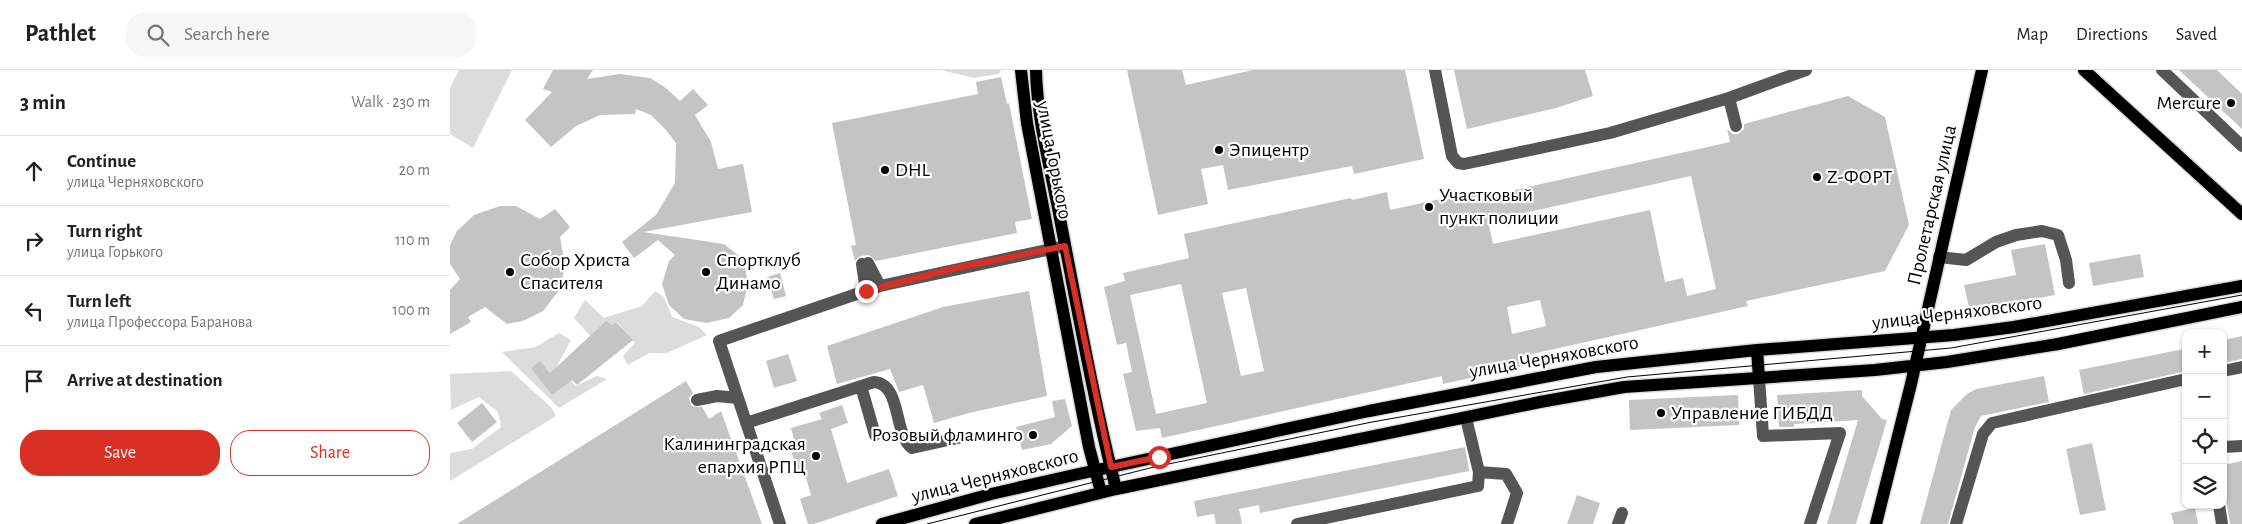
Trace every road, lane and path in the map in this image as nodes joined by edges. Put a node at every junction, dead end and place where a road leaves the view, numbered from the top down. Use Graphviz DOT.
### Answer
graph roads {
  1 [pos="1021,70"];
  2 [pos="1036,70"];
  3 [pos="1435,70"];
  4 [pos="1806,70"];
  5 [pos="2084,70"];
  6 [pos="2162,70"];
  7 [pos="1981,71"];
  8 [pos="1729,98"];
  9 [pos="1736,126"];
  10 [pos="2242,146"];
  11 [pos="2242,214"];
  12 [pos="1065,246"];
  13 [pos="1052,248"];
  14 [pos="1939,257"];
  15 [pos="2069,283"];
  16 [pos="880,286"];
  17 [pos="2242,286"];
  18 [pos="866,291"];
  19 [pos="2242,307"];
  20 [pos="1920,338"];
  21 [pos="1757,350"];
  22 [pos="1915,366"];
  23 [pos="2242,367"];
  24 [pos="2227,370"];
  25 [pos="1759,378"];
  26 [pos="2182,381"];
  27 [pos="861,386"];
  28 [pos="738,398"];
  29 [pos="697,400"];
  30 [pos="1466,418"];
  31 [pos="746,423"];
  32 [pos="875,435"];
  33 [pos="962,437"];
  34 [pos="2242,446"];
  35 [pos="2227,447"];
  36 [pos="1111,467"];
  37 [pos="1095,470"];
  38 [pos="1479,472"];
  39 [pos="1116,489"];
  40 [pos="1101,492"];
  41 [pos="2220,509"];
  42 [pos="780,524"];
  43 [pos="882,524"];
  44 [pos="975,524"];
  45 [pos="1297,524"];
  46 [pos="1507,524"];
  47 [pos="1810,524"];
  48 [pos="1876,524"];
  49 [pos="1956,524"];
  50 [pos="2222,524"];
  1 -- 13 [label="main road, улица Горького"];
  2 -- 12 [label="main road, улица Горького"];
  3 -- 8 [label="street"];
  4 -- 8 [label="street"];
  5 -- 11 [label="main road"];
  6 -- 10 [label="street"];
  7 -- 14 [label="main road, Пролетарская улица"];
  8 -- 9 [label="street"];
  12 -- 13 [label="street"];
  12 -- 36 [label="main road, улица Горького"];
  13 -- 16 [label="street"];
  13 -- 37 [label="main road, улица Горького"];
  14 -- 15 [label="street"];
  14 -- 20 [label="main road, Пролетарская улица"];
  16 -- 18 [label="street"];
  16 -- 18 [label="street"];
  17 -- 20 [label="main road, улица Черняховского"];
  18 -- 28 [label="street"];
  19 -- 22 [label="main road, улица Черняховского"];
  20 -- 21 [label="main road, улица Черняховского"];
  20 -- 22 [label="main road, Пролетарская улица"];
  21 -- 25 [label="main road"];
  21 -- 36 [label="main road, улица Черняховского"];
  22 -- 25 [label="main road, улица Черняховского"];
  22 -- 48 [label="main road, Пролетарская улица"];
  23 -- 24 [label="street"];
  25 -- 30 [label="main road, улица Черняховского"];
  25 -- 47 [label="street"];
  26 -- 49 [label="street"];
  27 -- 31 [label="street"];
  27 -- 32 [label="street"];
  27 -- 33 [label="street"];
  28 -- 29 [label="street"];
  28 -- 31 [label="street"];
  30 -- 38 [label="street"];
  30 -- 39 [label="main road, улица Черняховского"];
  31 -- 42 [label="street"];
  34 -- 35 [label="street"];
  36 -- 37 [label="main road, улица Черняховского"];
  36 -- 39 [label="main road, улица Горького"];
  37 -- 40 [label="main road, улица Горького"];
  37 -- 43 [label="main road, улица Черняховского"];
  38 -- 45 [label="street"];
  38 -- 46 [label="street"];
  39 -- 40 [label="main road, улица Черняховского"];
  40 -- 44 [label="main road, улица Черняховского"];
  41 -- 50 [label="street"];
}
